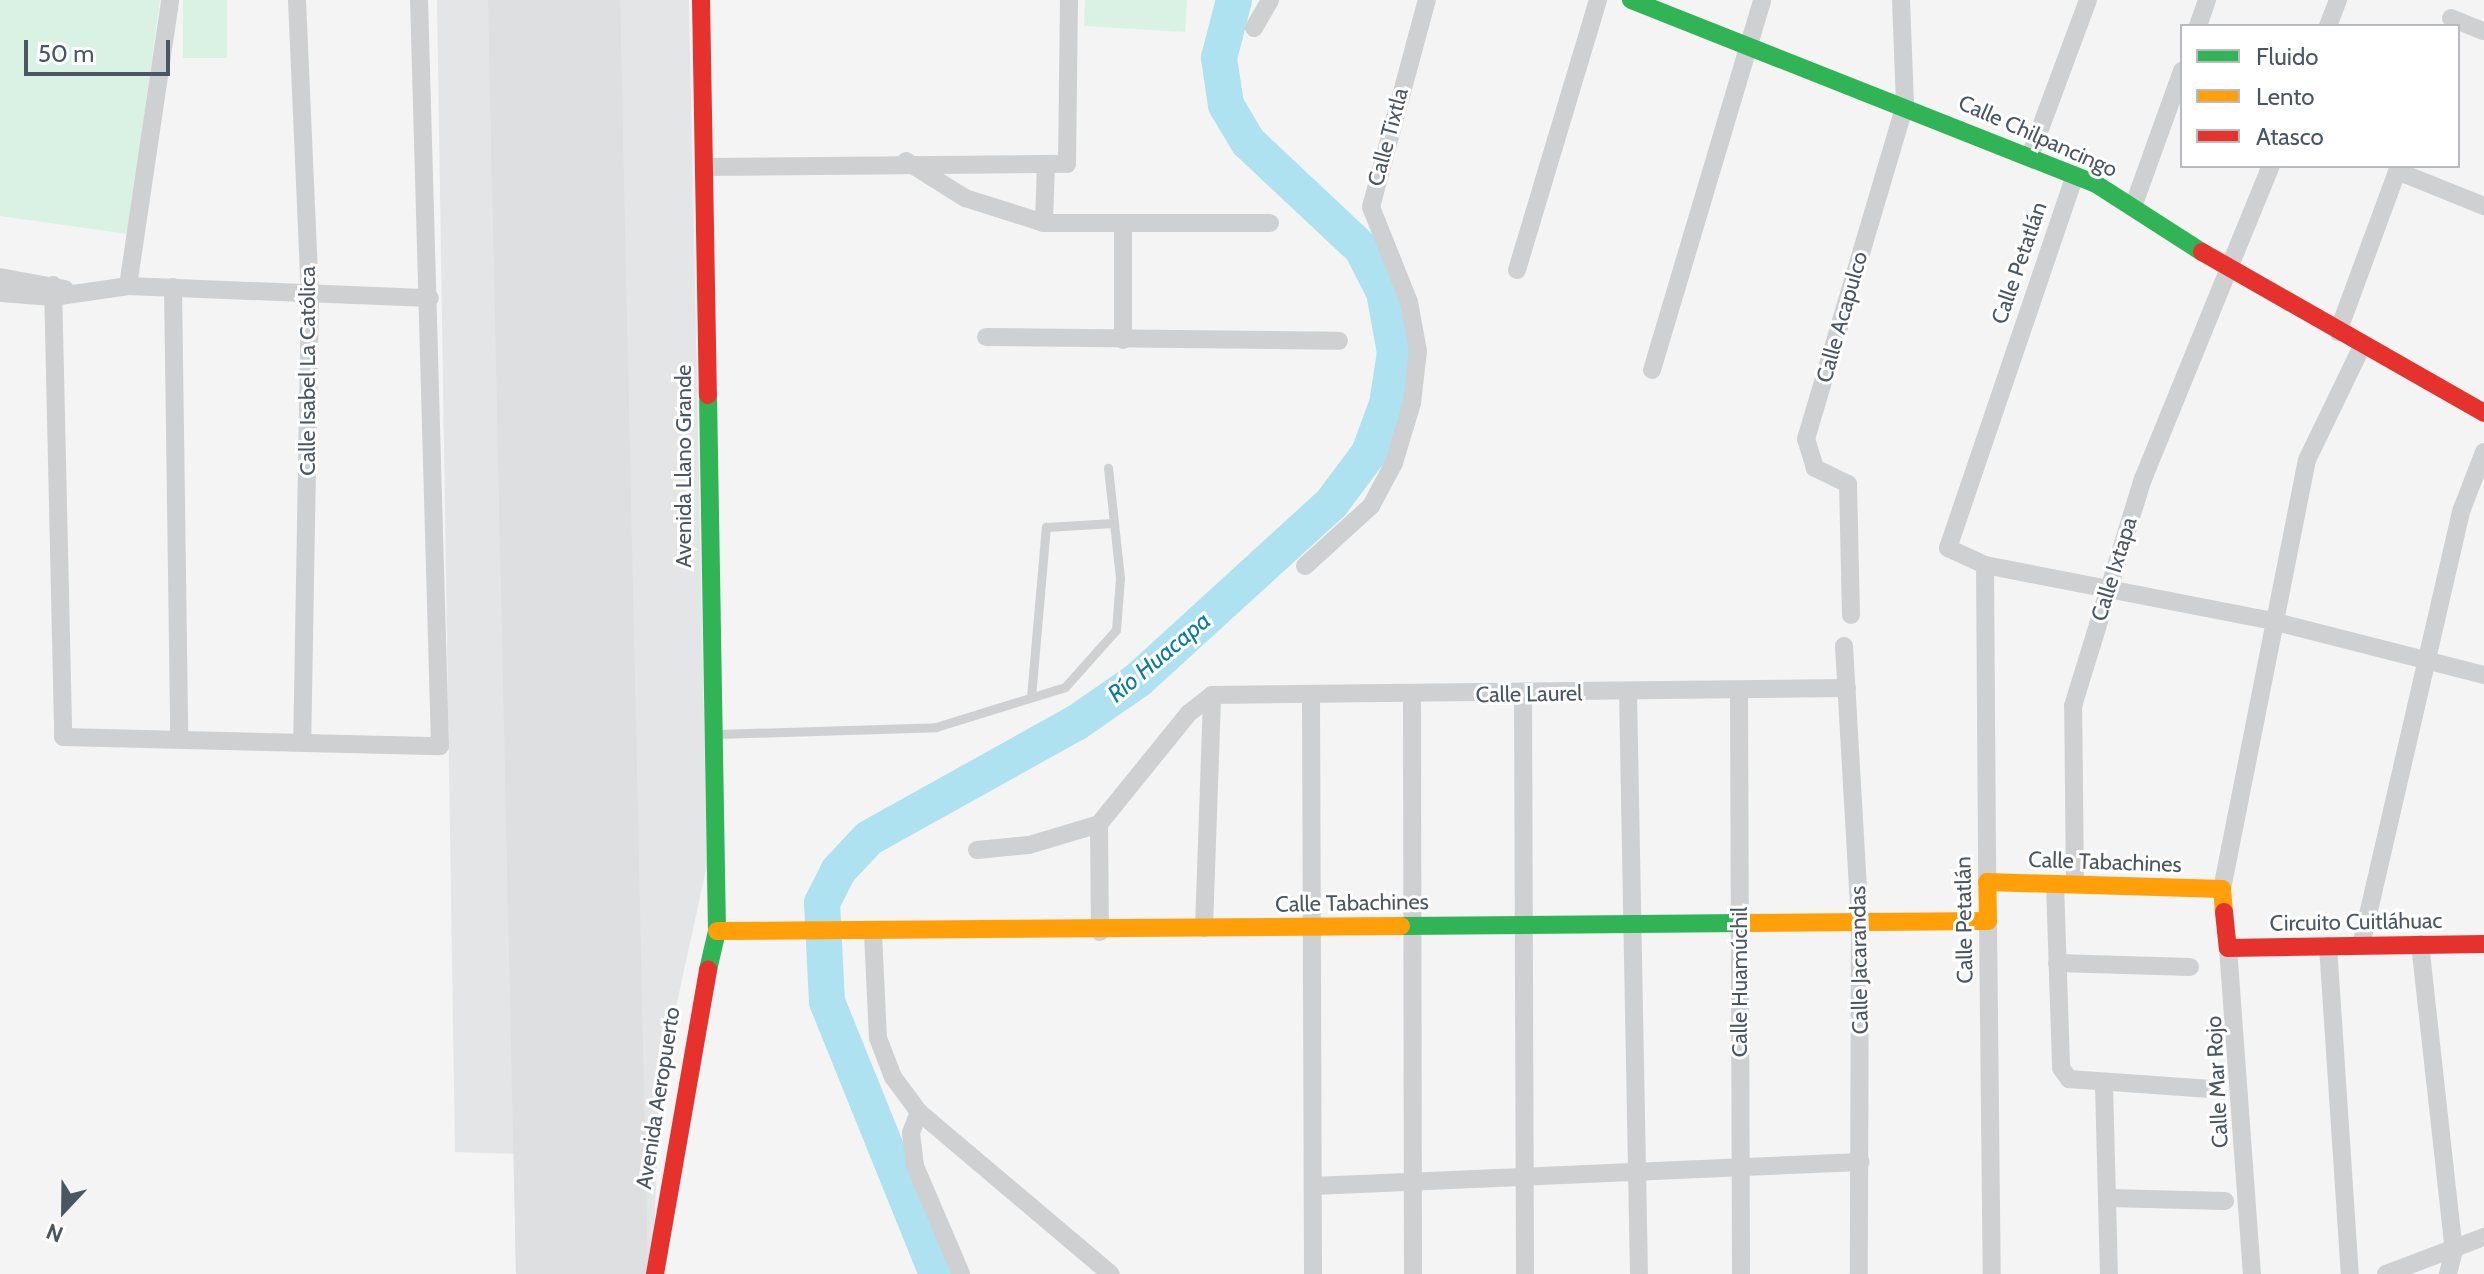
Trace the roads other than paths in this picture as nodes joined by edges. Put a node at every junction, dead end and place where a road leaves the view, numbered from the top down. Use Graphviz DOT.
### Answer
graph roads {
  1 [pos="170,0"];
  2 [pos="297,0"];
  3 [pos="419,0"];
  4 [pos="701,0"];
  5 [pos="1069,0"];
  6 [pos="1270,0"];
  7 [pos="1427,0"];
  8 [pos="1598,0"];
  9 [pos="1631,0"];
  10 [pos="1762,0"];
  11 [pos="1901,0"];
  12 [pos="2088,0"];
  13 [pos="2207,0"];
  14 [pos="2338,0"];
  15 [pos="2452,15"];
  16 [pos="2199,24"];
  17 [pos="2329,24"];
  18 [pos="1254,28"];
  19 [pos="2484,31"];
  20 [pos="1748,43"];
  21 [pos="2180,77"];
  22 [pos="1905,104"];
  23 [pos="2030,156"];
  24 [pos="906,161"];
  25 [pos="1046,164"];
  26 [pos="706,167"];
  27 [pos="2270,168"];
  28 [pos="2398,169"];
  29 [pos="2075,175"];
  30 [pos="2484,206"];
  31 [pos="2133,207"];
  32 [pos="1044,223"];
  33 [pos="1270,223"];
  34 [pos="1123,226"];
  35 [pos="2229,269"];
  36 [pos="1517,270"];
  37 [pos="0,277"];
  38 [pos="128,286"];
  39 [pos="173,287"];
  40 [pos="53,291"];
  41 [pos="0,293"];
  42 [pos="310,295"];
  43 [pos="430,298"];
  44 [pos="2338,332"];
  45 [pos="986,337"];
  46 [pos="1123,340"];
  47 [pos="1339,341"];
  48 [pos="2362,346"];
  49 [pos="1652,370"];
  50 [pos="2484,413"];
  51 [pos="2484,452"];
  52 [pos="1108,468"];
  53 [pos="1114,523"];
  54 [pos="1985,565"];
  55 [pos="1305,566"];
  56 [pos="2108,586"];
  57 [pos="1851,615"];
  58 [pos="2272,621"];
  59 [pos="1844,646"];
  60 [pos="2432,662"];
  61 [pos="2484,675"];
  62 [pos="1847,688"];
  63 [pos="1739,690"];
  64 [pos="1628,692"];
  65 [pos="1523,694"];
  66 [pos="1212,695"];
  67 [pos="1311,695"];
  68 [pos="1412,696"];
  69 [pos="1031,697"];
  70 [pos="711,734"];
  71 [pos="179,738"];
  72 [pos="302,742"];
  73 [pos="1099,824"];
  74 [pos="977,850"];
  75 [pos="1987,882"];
  76 [pos="2055,884"];
  77 [pos="2075,884"];
  78 [pos="2222,889"];
  79 [pos="1988,921"];
  80 [pos="1860,922"];
  81 [pos="1629,924"];
  82 [pos="1740,924"];
  83 [pos="1521,925"];
  84 [pos="1410,926"];
  85 [pos="1316,927"];
  86 [pos="1204,928"];
  87 [pos="717,931"];
  88 [pos="866,931"];
  89 [pos="1100,932"];
  90 [pos="2420,944"];
  91 [pos="2484,944"];
  92 [pos="2361,945"];
  93 [pos="2328,946"];
  94 [pos="2228,948"];
  95 [pos="2057,963"];
  96 [pos="2190,967"];
  97 [pos="2104,1085"];
  98 [pos="2211,1089"];
  99 [pos="919,1112"];
  100 [pos="1741,1162"];
  101 [pos="1860,1162"];
  102 [pos="1636,1168"];
  103 [pos="1523,1173"];
  104 [pos="1413,1180"];
  105 [pos="1314,1186"];
  106 [pos="2109,1198"];
  107 [pos="2225,1201"];
  108 [pos="2484,1237"];
  109 [pos="2454,1250"];
  110 [pos="655,1274"];
  111 [pos="961,1274"];
  112 [pos="1111,1274"];
  113 [pos="1313,1274"];
  114 [pos="1413,1274"];
  115 [pos="1525,1274"];
  116 [pos="1639,1274"];
  117 [pos="1741,1274"];
  118 [pos="1859,1274"];
  119 [pos="1992,1274"];
  120 [pos="2109,1274"];
  121 [pos="2252,1274"];
  122 [pos="2350,1274"];
  123 [pos="2386,1274"];
  124 [pos="2448,1274"];
  1 -- 38 [label="street"];
  2 -- 42 [label="street, Calle Isabel La Católica"];
  3 -- 43 [label="street"];
  4 -- 26 [label="street, Avenida Llano Grande"];
  5 -- 25 [label="street"];
  6 -- 18 [label="street"];
  7 -- 55 [label="street, Calle Tixtla"];
  8 -- 36 [label="street"];
  9 -- 20 [label="street, Calle Chilpancingo"];
  10 -- 20 [label="street"];
  11 -- 22 [label="street, Calle Acapulco"];
  12 -- 23 [label="street"];
  13 -- 16 [label="street"];
  14 -- 17 [label="street"];
  15 -- 19 [label="street"];
  20 -- 22 [label="street, Calle Chilpancingo"];
  20 -- 49 [label="street"];
  21 -- 31 [label="street"];
  22 -- 23 [label="street, Calle Chilpancingo"];
  22 -- 57 [label="street, Calle Acapulco"];
  23 -- 29 [label="street, Calle Chilpancingo"];
  24 -- 25 [label="street"];
  24 -- 26 [label="street"];
  24 -- 32 [label="street"];
  25 -- 32 [label="street"];
  26 -- 70 [label="street, Avenida Llano Grande"];
  27 -- 35 [label="street, Calle Ixtapa"];
  28 -- 30 [label="street"];
  28 -- 44 [label="street"];
  29 -- 31 [label="street, Calle Chilpancingo"];
  29 -- 54 [label="street, Calle Petatlán"];
  31 -- 35 [label="street, Calle Chilpancingo"];
  32 -- 34 [label="street"];
  33 -- 34 [label="street"];
  34 -- 46 [label="street"];
  35 -- 44 [label="street, Calle Chilpancingo"];
  35 -- 56 [label="street, Calle Ixtapa"];
  37 -- 40 [label="street"];
  38 -- 39 [label="street"];
  38 -- 40 [label="street"];
  39 -- 42 [label="street"];
  39 -- 71 [label="street"];
  40 -- 41 [label="street"];
  40 -- 71 [label="street"];
  42 -- 43 [label="street"];
  42 -- 72 [label="street, Calle Isabel La Católica"];
  43 -- 72 [label="street"];
  44 -- 48 [label="street, Calle Chilpancingo"];
  45 -- 46 [label="street"];
  46 -- 47 [label="street"];
  48 -- 50 [label="street, Calle Chilpancingo"];
  48 -- 58 [label="street"];
  51 -- 60 [label="street"];
  52 -- 53 [label="lane"];
  53 -- 69 [label="lane"];
  53 -- 69 [label="lane"];
  54 -- 56 [label="street"];
  54 -- 75 [label="street, Calle Petatlán"];
  56 -- 58 [label="street"];
  56 -- 77 [label="street, Calle Ixtapa"];
  58 -- 60 [label="street"];
  58 -- 78 [label="street"];
  59 -- 62 [label="street, Calle Jacarandas"];
  60 -- 61 [label="street"];
  60 -- 92 [label="street"];
  62 -- 63 [label="street, Calle Laurel"];
  62 -- 80 [label="street, Calle Jacarandas"];
  63 -- 64 [label="street, Calle Laurel"];
  63 -- 82 [label="street, Calle Huamúchil"];
  64 -- 65 [label="street, Calle Laurel"];
  64 -- 81 [label="street"];
  65 -- 68 [label="street, Calle Laurel"];
  65 -- 83 [label="street"];
  66 -- 67 [label="street, Calle Laurel"];
  66 -- 73 [label="street"];
  66 -- 86 [label="street"];
  67 -- 68 [label="street, Calle Laurel"];
  67 -- 85 [label="street"];
  68 -- 84 [label="street"];
  69 -- 70 [label="lane"];
  70 -- 87 [label="street, Avenida Llano Grande"];
  71 -- 72 [label="street"];
  73 -- 74 [label="street"];
  73 -- 89 [label="street"];
  75 -- 76 [label="street, Calle Tabachines"];
  75 -- 79 [label="street, Calle Petatlán"];
  76 -- 77 [label="street, Calle Tabachines"];
  76 -- 95 [label="street"];
  77 -- 78 [label="street, Calle Tabachines"];
  78 -- 94 [label="street, Calle Mar Rojo"];
  79 -- 80 [label="street, Calle Tabachines"];
  79 -- 119 [label="street, Calle Petatlán"];
  80 -- 82 [label="street, Calle Tabachines"];
  80 -- 101 [label="street, Calle Jacarandas"];
  81 -- 82 [label="street, Calle Tabachines"];
  81 -- 83 [label="street, Calle Tabachines"];
  81 -- 102 [label="street"];
  82 -- 100 [label="street, Calle Huamúchil"];
  83 -- 84 [label="street, Calle Tabachines"];
  83 -- 103 [label="street"];
  84 -- 85 [label="street, Calle Tabachines"];
  84 -- 104 [label="street"];
  85 -- 86 [label="street, Calle Tabachines"];
  85 -- 105 [label="street"];
  86 -- 89 [label="street, Calle Tabachines"];
  87 -- 88 [label="street, Calle Tabachines"];
  87 -- 110 [label="street, Avenida Aeropuerto"];
  88 -- 89 [label="street, Calle Tabachines"];
  88 -- 99 [label="street"];
  90 -- 91 [label="street, Circuito Cuitláhuac"];
  90 -- 92 [label="street, Circuito Cuitláhuac"];
  90 -- 109 [label="street"];
  92 -- 93 [label="street, Circuito Cuitláhuac"];
  93 -- 94 [label="street, Circuito Cuitláhuac"];
  93 -- 122 [label="street"];
  94 -- 121 [label="street, Calle Mar Rojo"];
  95 -- 96 [label="street"];
  95 -- 97 [label="street"];
  97 -- 98 [label="street"];
  97 -- 106 [label="street"];
  99 -- 111 [label="street"];
  99 -- 112 [label="street"];
  100 -- 101 [label="street"];
  100 -- 102 [label="street"];
  100 -- 117 [label="street, Calle Huamúchil"];
  101 -- 118 [label="street, Calle Jacarandas"];
  102 -- 103 [label="street"];
  102 -- 116 [label="street"];
  103 -- 104 [label="street"];
  103 -- 115 [label="street"];
  104 -- 105 [label="street"];
  104 -- 114 [label="street"];
  105 -- 113 [label="street"];
  106 -- 107 [label="street"];
  106 -- 120 [label="street"];
  108 -- 109 [label="street"];
  109 -- 123 [label="street"];
  109 -- 124 [label="street"];
}
